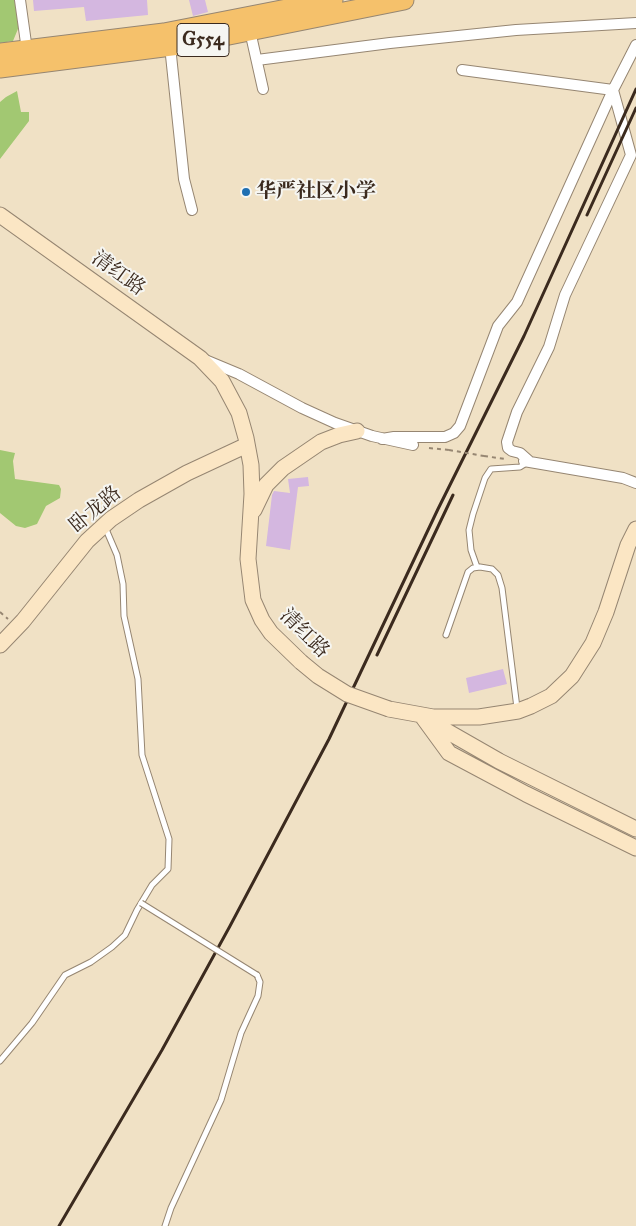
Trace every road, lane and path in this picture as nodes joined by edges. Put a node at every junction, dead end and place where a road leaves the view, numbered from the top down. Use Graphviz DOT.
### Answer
graph roads {
  1 [pos="20,0"];
  2 [pos="334,0"];
  3 [pos="404,0"];
  4 [pos="636,23"];
  5 [pos="250,31"];
  6 [pos="636,44"];
  7 [pos="170,46"];
  8 [pos="27,50"];
  9 [pos="257,60"];
  10 [pos="2,64"];
  11 [pos="462,70"];
  12 [pos="263,90"];
  13 [pos="613,90"];
  14 [pos="192,210"];
  15 [pos="0,215"];
  16 [pos="200,358"];
  17 [pos="357,431"];
  18 [pos="382,439"];
  19 [pos="247,445"];
  20 [pos="414,445"];
  21 [pos="524,461"];
  22 [pos="636,482"];
  23 [pos="104,524"];
  24 [pos="636,529"];
  25 [pos="249,531"];
  26 [pos="476,567"];
  27 [pos="446,635"];
  28 [pos="0,645"];
  29 [pos="518,711"];
  30 [pos="422,716"];
  31 [pos="636,829"];
  32 [pos="636,848"];
  33 [pos="141,903"];
  34 [pos="0,1061"];
  35 [pos="165,1226"];
  1 -- 8 [label="street"];
  2 -- 8 [label="highway, G554"];
  3 -- 5 [label="highway, G554"];
  4 -- 9 [label="street"];
  5 -- 7 [label="highway, G554"];
  5 -- 9 [label="street"];
  6 -- 13 [label="street"];
  7 -- 10 [label="highway, G554"];
  7 -- 14 [label="street"];
  8 -- 10 [label="highway, G554"];
  9 -- 12 [label="street"];
  11 -- 13 [label="street"];
  13 -- 18 [label="street"];
  13 -- 21 [label="street"];
  15 -- 16 [label="main road, 清红路"];
  16 -- 17 [label="street"];
  16 -- 19 [label="main road, 清红路"];
  17 -- 18 [label="street"];
  17 -- 25 [label="main road"];
  18 -- 20 [label="street"];
  19 -- 23 [label="main road, 卧龙路"];
  19 -- 25 [label="main road, 清红路"];
  20 -- 21 [label="path, bridge"];
  21 -- 22 [label="street"];
  21 -- 26 [label="lane"];
  23 -- 28 [label="main road, 卧龙路"];
  23 -- 33 [label="lane"];
  24 -- 29 [label="main road, 清红路"];
  25 -- 30 [label="main road, 清红路, bridge"];
  26 -- 27 [label="lane"];
  26 -- 29 [label="lane"];
  29 -- 30 [label="main road, 清红路"];
  30 -- 31 [label="main road"];
  30 -- 32 [label="main road"];
  33 -- 34 [label="lane"];
  33 -- 35 [label="lane, bridge"];
}
